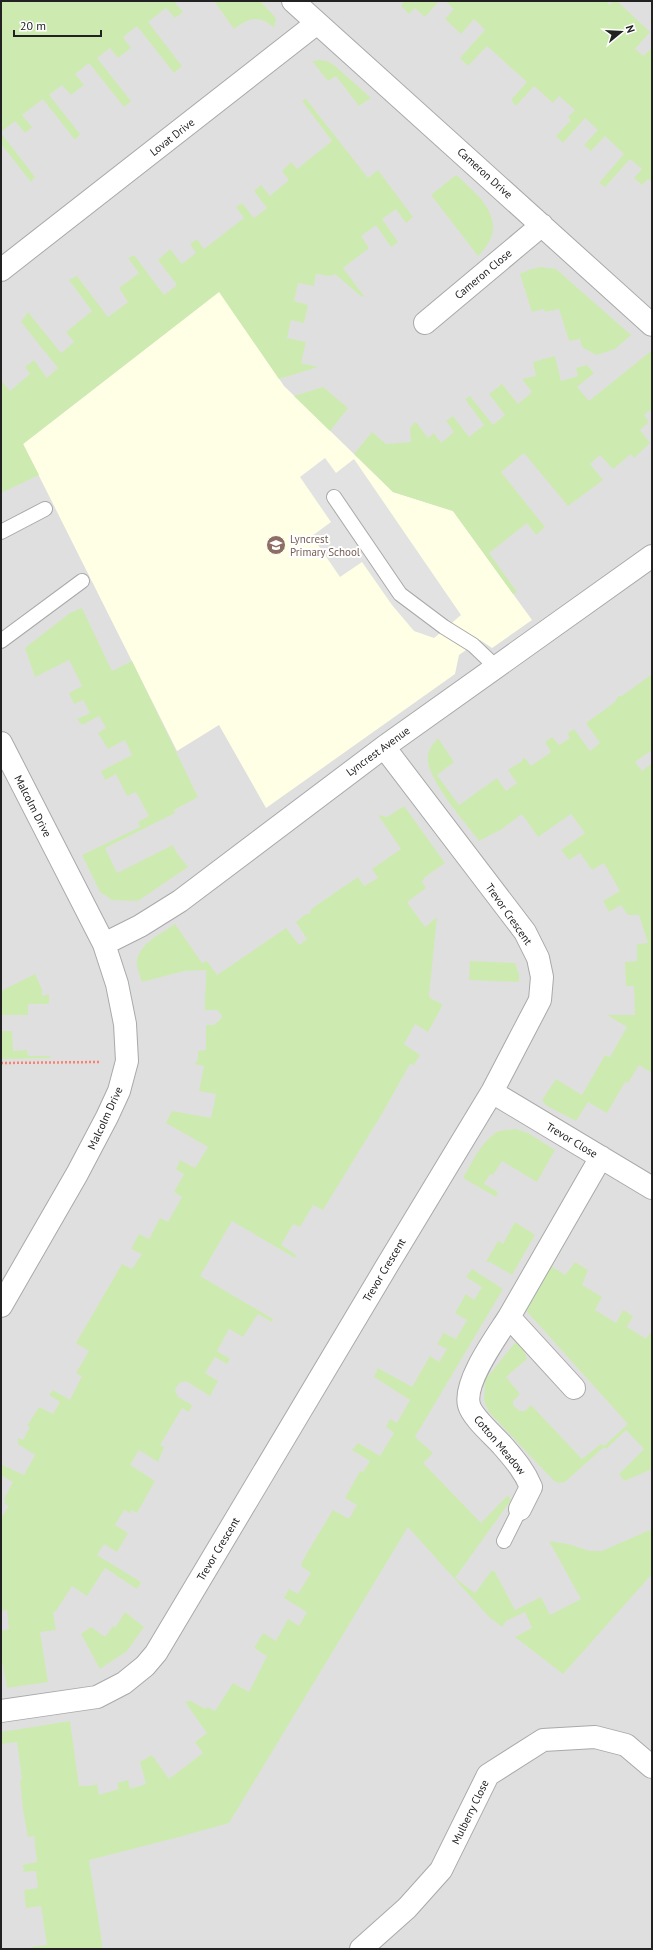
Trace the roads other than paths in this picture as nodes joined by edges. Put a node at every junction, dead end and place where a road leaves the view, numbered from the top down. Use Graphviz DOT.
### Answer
graph roads {
  1 [pos="293,1"];
  2 [pos="318,23"];
  3 [pos="542,225"];
  4 [pos="1,270"];
  5 [pos="425,323"];
  6 [pos="652,325"];
  7 [pos="334,497"];
  8 [pos="45,509"];
  9 [pos="1,532"];
  10 [pos="652,556"];
  11 [pos="82,581"];
  12 [pos="1,641"];
  13 [pos="496,667"];
  14 [pos="1,743"];
  15 [pos="384,746"];
  16 [pos="104,944"];
  17 [pos="492,1092"];
  18 [pos="601,1157"];
  19 [pos="652,1188"];
  20 [pos="1,1306"];
  21 [pos="509,1317"];
  22 [pos="574,1388"];
  23 [pos="520,1509"];
  24 [pos="504,1541"];
  25 [pos="1,1711"];
  26 [pos="652,1767"];
  27 [pos="361,1949"];
  1 -- 2 [label="street"];
  2 -- 3 [label="street, Cameron Drive"];
  2 -- 4 [label="street, Lovat Drive"];
  3 -- 5 [label="street, Cameron Close"];
  3 -- 6 [label="street, Cameron Drive"];
  7 -- 13 [label="lane"];
  8 -- 9 [label="lane"];
  10 -- 13 [label="street, Lyncrest Avenue"];
  11 -- 12 [label="lane"];
  13 -- 15 [label="street, Lyncrest Avenue"];
  14 -- 16 [label="street, Malcolm Drive"];
  15 -- 16 [label="street, Lyncrest Avenue"];
  15 -- 17 [label="street, Trevor Crescent"];
  16 -- 20 [label="street, Malcolm Drive"];
  17 -- 18 [label="street, Trevor Close"];
  17 -- 25 [label="street, Trevor Crescent"];
  18 -- 19 [label="street, Trevor Close"];
  18 -- 21 [label="street, Cotton Meadow"];
  21 -- 22 [label="street"];
  21 -- 23 [label="street, Cotton Meadow"];
  23 -- 24 [label="lane"];
  26 -- 27 [label="street, Mulberry Close"];
}
